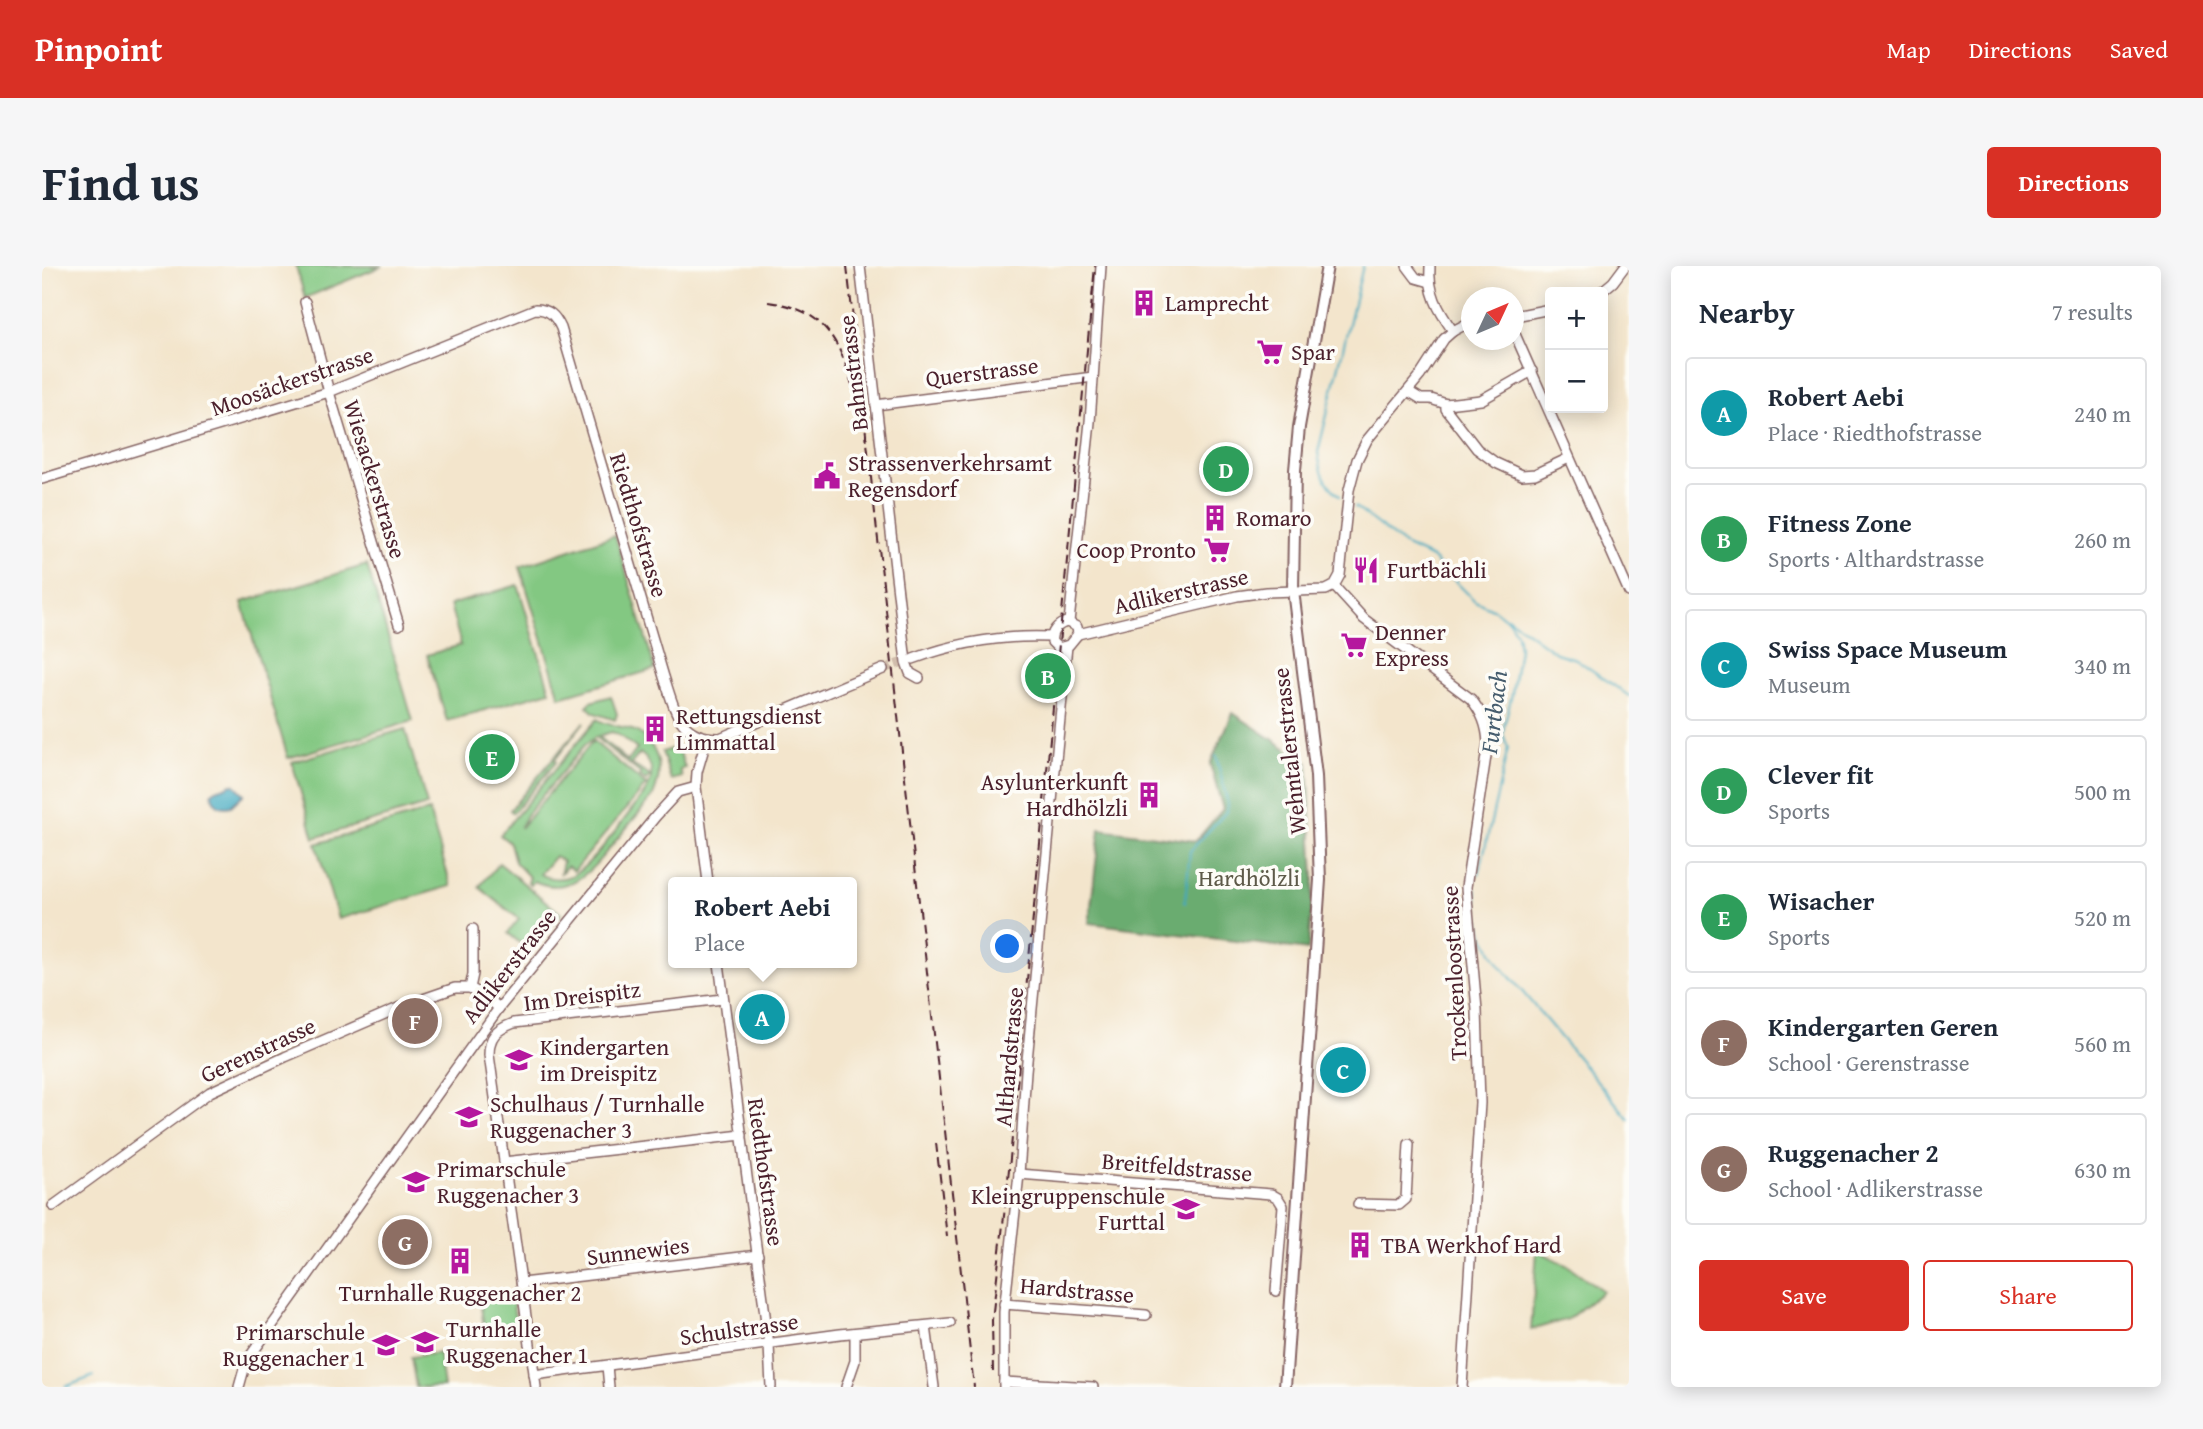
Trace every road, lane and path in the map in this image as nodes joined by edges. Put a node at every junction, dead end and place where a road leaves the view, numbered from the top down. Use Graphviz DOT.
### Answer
graph roads {
  1 [pos="860,266"];
  2 [pos="1101,266"];
  3 [pos="1327,266"];
  4 [pos="1407,266"];
  5 [pos="1430,266"];
  6 [pos="1625,266"];
  7 [pos="1430,282"];
  8 [pos="1607,287"];
  9 [pos="305,302"];
  10 [pos="1545,311"];
  11 [pos="549,312"];
  12 [pos="1524,314"];
  13 [pos="1461,327"];
  14 [pos="1453,331"];
  15 [pos="1522,350"];
  16 [pos="1532,371"];
  17 [pos="1093,377"];
  18 [pos="1408,391"];
  19 [pos="329,392"];
  20 [pos="1446,404"];
  21 [pos="876,405"];
  22 [pos="1569,458"];
  23 [pos="42,478"];
  24 [pos="1334,586"];
  25 [pos="1293,590"];
  26 [pos="1629,592"];
  27 [pos="1069,622"];
  28 [pos="399,625"];
  29 [pos="1078,634"];
  30 [pos="1051,637"];
  31 [pos="1067,646"];
  32 [pos="913,659"];
  33 [pos="883,669"];
  34 [pos="919,678"];
  35 [pos="707,738"];
  36 [pos="696,787"];
  37 [pos="707,877"];
  38 [pos="472,929"];
  39 [pos="720,968"];
  40 [pos="470,988"];
  41 [pos="723,999"];
  42 [pos="499,1008"];
  43 [pos="742,1135"];
  44 [pos="1409,1144"];
  45 [pos="504,1162"];
  46 [pos="1019,1174"];
  47 [pos="1358,1204"];
  48 [pos="53,1206"];
  49 [pos="758,1255"];
  50 [pos="522,1283"];
  51 [pos="1276,1291"];
  52 [pos="1004,1304"];
  53 [pos="1146,1315"];
  54 [pos="950,1323"];
  55 [pos="926,1326"];
  56 [pos="855,1334"];
  57 [pos="769,1345"];
  58 [pos="607,1366"];
  59 [pos="534,1376"];
  60 [pos="1286,1381"];
  61 [pos="1004,1385"];
  62 [pos="849,1386"];
  63 [pos="239,1387"];
  64 [pos="536,1387"];
  65 [pos="609,1387"];
  66 [pos="771,1387"];
  67 [pos="934,1387"];
  68 [pos="1093,1387"];
  69 [pos="1279,1387"];
  70 [pos="1462,1387"];
  1 -- 21 [label="street, Bahnstrasse"];
  2 -- 17 [label="street"];
  3 -- 25 [label="main road, Wehntalerstrasse"];
  4 -- 7 [label="street"];
  5 -- 7 [label="street"];
  6 -- 8 [label="street"];
  7 -- 14 [label="street"];
  9 -- 19 [label="street, Wiesackerstrasse"];
  10 -- 12 [label="street"];
  11 -- 19 [label="street, Moosäckerstrasse"];
  11 -- 35 [label="street, Riedthofstrasse"];
  13 -- 14 [label="street"];
  14 -- 18 [label="street"];
  15 -- 16 [label="street"];
  16 -- 20 [label="street"];
  16 -- 22 [label="street"];
  17 -- 21 [label="street, Querstrasse"];
  17 -- 27 [label="street"];
  18 -- 20 [label="street"];
  18 -- 24 [label="street"];
  19 -- 23 [label="street, Moosäckerstrasse"];
  19 -- 28 [label="street, Wiesackerstrasse"];
  20 -- 22 [label="street"];
  21 -- 34 [label="street, Bahnstrasse"];
  22 -- 26 [label="street"];
  24 -- 25 [label="street"];
  24 -- 70 [label="street, Trockenloostrasse"];
  25 -- 29 [label="street, Adlikerstrasse"];
  25 -- 60 [label="main road, Wehntalerstrasse"];
  27 -- 29 [label="street"];
  27 -- 30 [label="street"];
  29 -- 31 [label="street"];
  30 -- 31 [label="street"];
  30 -- 32 [label="street"];
  31 -- 46 [label="street, Althardstrasse"];
  33 -- 35 [label="street"];
  35 -- 36 [label="street"];
  36 -- 37 [label="street"];
  36 -- 42 [label="street, Adlikerstrasse"];
  38 -- 40 [label="street"];
  39 -- 41 [label="street, Riedthofstrasse"];
  40 -- 42 [label="street"];
  40 -- 48 [label="street, Gerenstrasse"];
  41 -- 43 [label="street, Riedthofstrasse"];
  41 -- 45 [label="street, Im Dreispitz"];
  42 -- 63 [label="street, Adlikerstrasse"];
  43 -- 45 [label="street"];
  43 -- 49 [label="street, Riedthofstrasse"];
  44 -- 47 [label="street"];
  45 -- 50 [label="street"];
  46 -- 51 [label="street, Breitfeldstrasse"];
  46 -- 52 [label="street, Althardstrasse"];
  49 -- 50 [label="street, Sunnewies"];
  49 -- 57 [label="street, Riedthofstrasse"];
  50 -- 59 [label="street"];
  52 -- 53 [label="street, Hardstrasse"];
  52 -- 61 [label="street, Althardstrasse"];
  54 -- 55 [label="street, Schulstrasse"];
  55 -- 56 [label="street, Schulstrasse"];
  55 -- 67 [label="street"];
  56 -- 57 [label="street, Schulstrasse"];
  56 -- 62 [label="street"];
  57 -- 58 [label="street, Schulstrasse"];
  57 -- 66 [label="street, Riedthofstrasse"];
  58 -- 59 [label="street, Schulstrasse"];
  58 -- 65 [label="street"];
  59 -- 64 [label="street"];
  60 -- 69 [label="main road"];
  61 -- 68 [label="street"];
}
